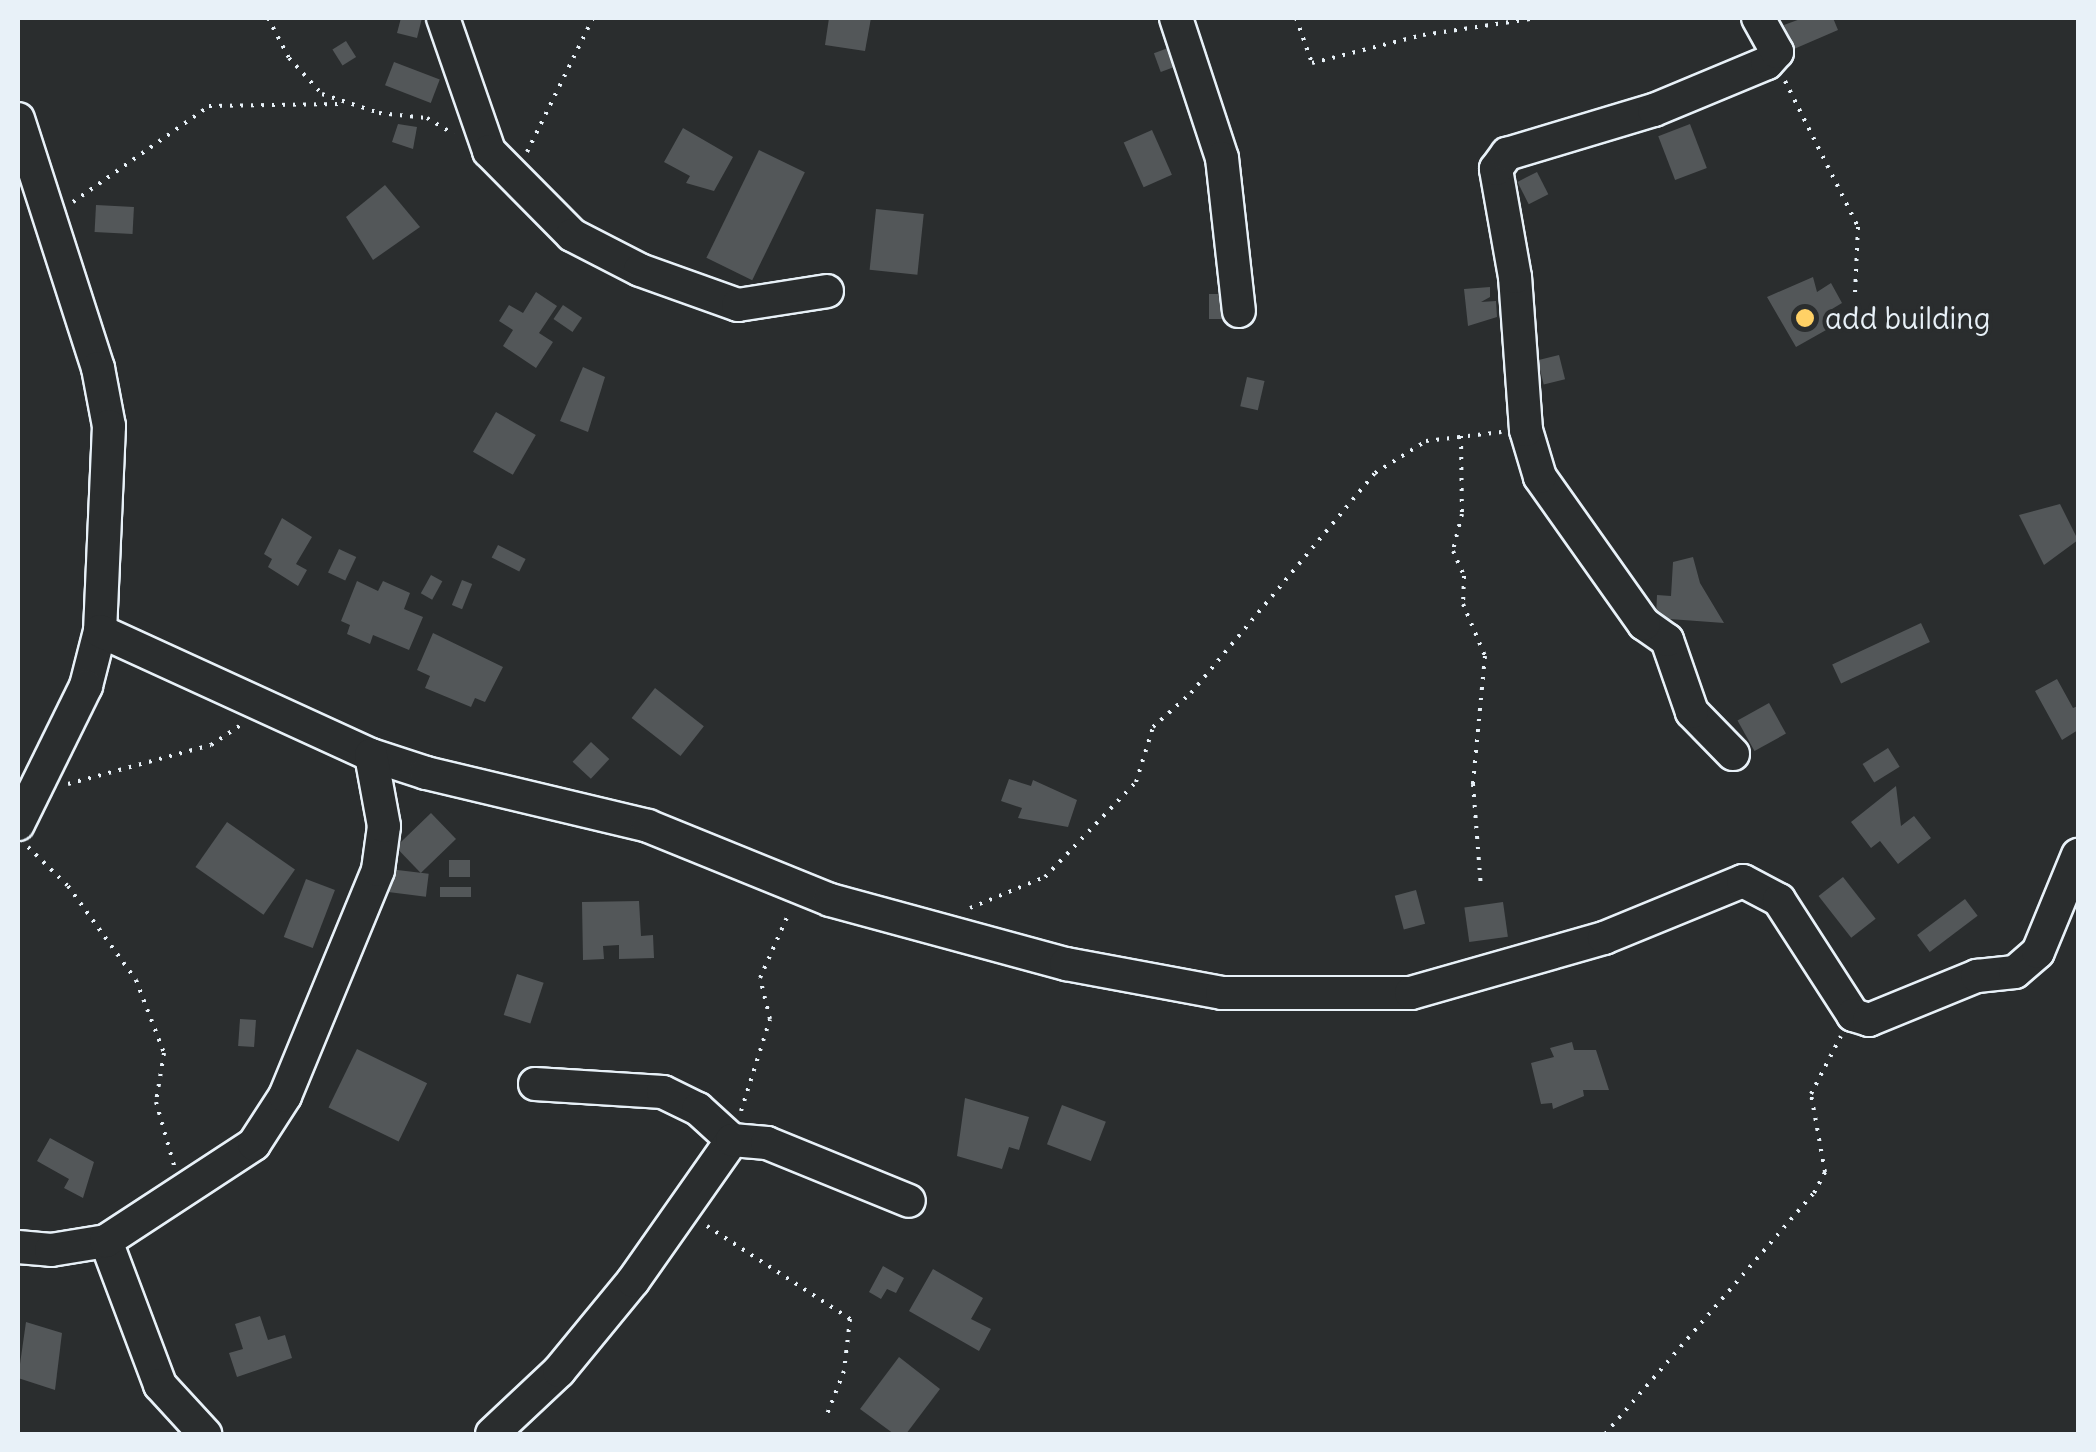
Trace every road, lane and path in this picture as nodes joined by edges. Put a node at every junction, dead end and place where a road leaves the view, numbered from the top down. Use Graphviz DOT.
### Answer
graph roads {
  1 [pos="268,18"];
  2 [pos="443,18"];
  3 [pos="592,18"];
  4 [pos="1176,18"];
  5 [pos="1296,18"];
  6 [pos="1537,18"];
  7 [pos="1758,18"];
  8 [pos="1775,58"];
  9 [pos="342,104"];
  10 [pos="18,119"];
  11 [pos="489,151"];
  12 [pos="512,180"];
  13 [pos="48,218"];
  14 [pos="827,291"];
  15 [pos="1854,293"];
  16 [pos="1239,311"];
  17 [pos="1526,430"];
  18 [pos="1461,436"];
  19 [pos="100,631"];
  20 [pos="256,700"];
  21 [pos="1732,754"];
  22 [pos="371,755"];
  23 [pos="35,793"];
  24 [pos="18,824"];
  25 [pos="18,836"];
  26 [pos="2078,856"];
  27 [pos="1481,887"];
  28 [pos="804,888"];
  29 [pos="928,925"];
  30 [pos="1853,1014"];
  31 [pos="535,1084"];
  32 [pos="732,1140"];
  33 [pos="184,1193"];
  34 [pos="909,1201"];
  35 [pos="684,1208"];
  36 [pos="106,1240"];
  37 [pos="18,1247"];
  38 [pos="826,1417"];
  39 [pos="205,1434"];
  40 [pos="492,1434"];
  41 [pos="1606,1434"];
  1 -- 9 [label="path"];
  2 -- 11 [label="street"];
  3 -- 12 [label="path"];
  4 -- 16 [label="street"];
  5 -- 6 [label="path"];
  7 -- 8 [label="street"];
  8 -- 15 [label="path"];
  8 -- 17 [label="street"];
  9 -- 11 [label="path"];
  9 -- 13 [label="path"];
  10 -- 13 [label="street"];
  11 -- 12 [label="street"];
  12 -- 14 [label="street"];
  13 -- 19 [label="street"];
  17 -- 18 [label="path"];
  17 -- 21 [label="street"];
  18 -- 27 [label="path"];
  18 -- 29 [label="path"];
  19 -- 20 [label="street"];
  19 -- 23 [label="street"];
  20 -- 22 [label="street"];
  20 -- 23 [label="path"];
  22 -- 28 [label="street"];
  22 -- 33 [label="street"];
  23 -- 24 [label="street"];
  25 -- 33 [label="path"];
  26 -- 30 [label="street"];
  28 -- 29 [label="street"];
  28 -- 32 [label="path"];
  29 -- 30 [label="street"];
  30 -- 41 [label="path"];
  31 -- 32 [label="street"];
  32 -- 34 [label="street"];
  32 -- 35 [label="street"];
  33 -- 36 [label="street"];
  35 -- 38 [label="path"];
  35 -- 40 [label="street"];
  36 -- 37 [label="street"];
  36 -- 39 [label="street"];
}
